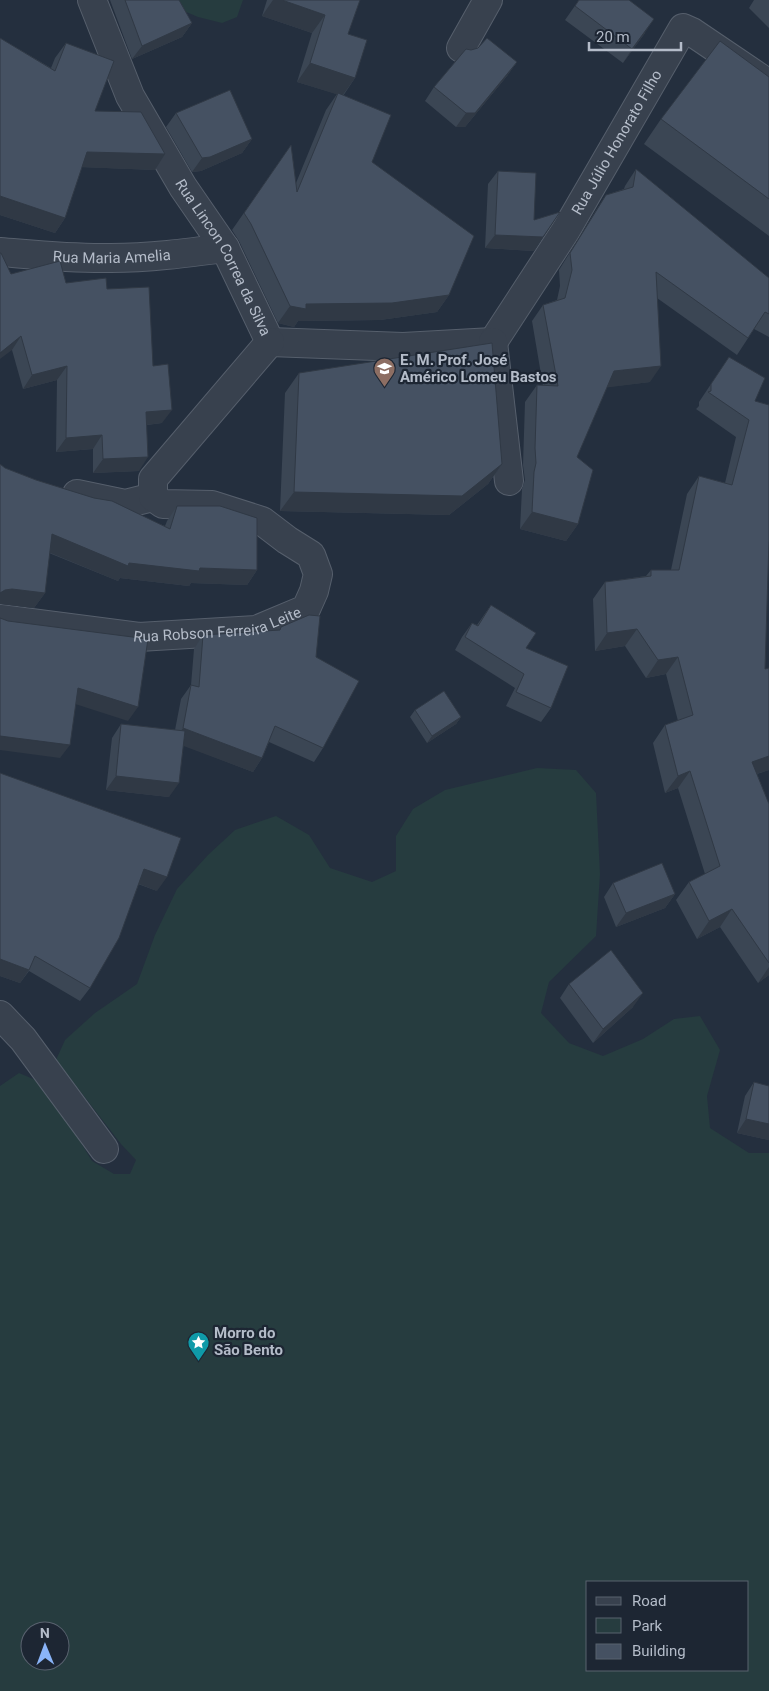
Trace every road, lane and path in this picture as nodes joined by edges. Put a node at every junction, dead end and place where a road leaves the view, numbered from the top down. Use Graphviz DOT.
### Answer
graph roads {
  1 [pos="92,0"];
  2 [pos="488,0"];
  3 [pos="462,48"];
  4 [pos="769,84"];
  5 [pos="225,248"];
  6 [pos="0,252"];
  7 [pos="270,342"];
  8 [pos="493,342"];
  9 [pos="509,481"];
  10 [pos="55,488"];
  11 [pos="153,497"];
  12 [pos="0,619"];
  13 [pos="0,1015"];
  14 [pos="104,1149"];
  1 -- 5 [label="street, Rua Lincon Correa da Silva"];
  2 -- 3 [label="street"];
  4 -- 8 [label="street, Rua Júlio Honorato Filho"];
  5 -- 6 [label="street, Rua Maria Amelia"];
  5 -- 7 [label="street, Rua Lincon Correa da Silva"];
  7 -- 8 [label="street, Rua Lincon Correa da Silva"];
  7 -- 11 [label="street"];
  8 -- 9 [label="street"];
  10 -- 11 [label="street"];
  11 -- 12 [label="street, Rua Robson Ferreira Leite"];
  13 -- 14 [label="street"];
}
